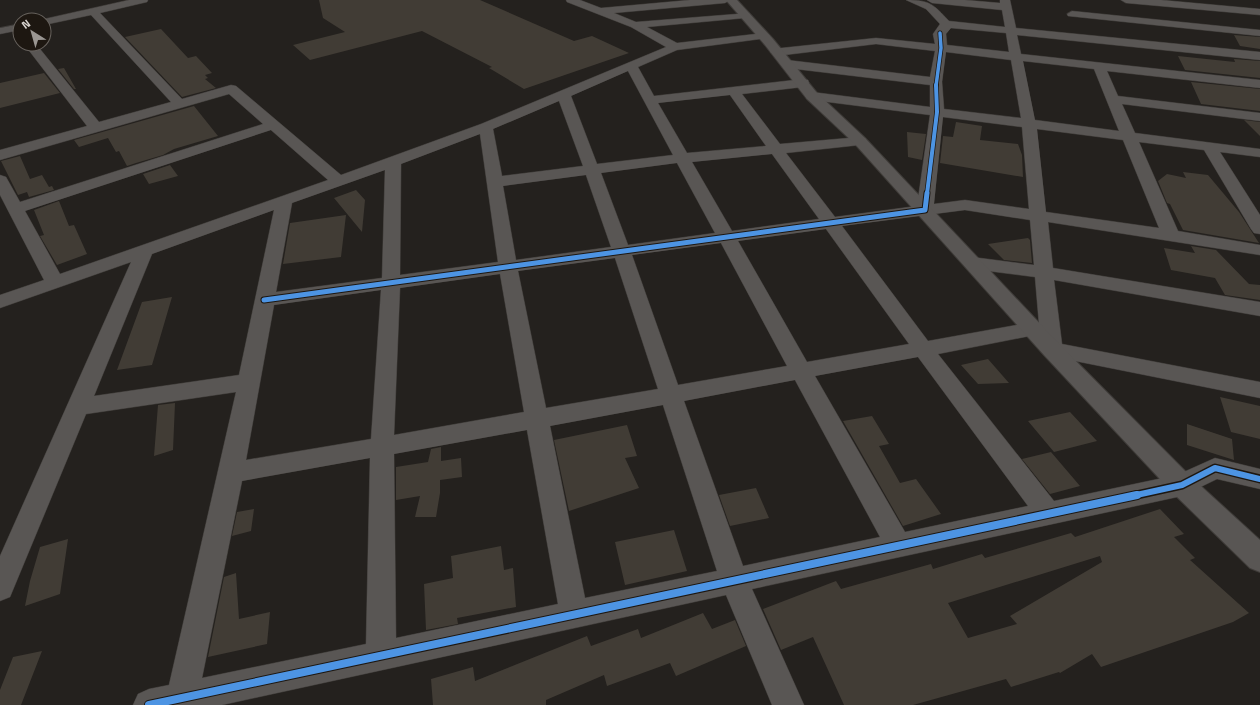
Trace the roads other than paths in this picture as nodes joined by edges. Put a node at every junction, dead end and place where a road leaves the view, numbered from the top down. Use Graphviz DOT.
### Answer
graph roads {
  1 [pos="143,0"];
  2 [pos="571,0"];
  3 [pos="725,0"];
  4 [pos="731,0"];
  5 [pos="911,0"];
  6 [pos="932,0"];
  7 [pos="1126,0"];
  8 [pos="1144,1"];
  9 [pos="1006,3"];
  10 [pos="1211,4"];
  11 [pos="93,11"];
  12 [pos="598,11"];
  13 [pos="1260,12"];
  14 [pos="745,15"];
  15 [pos="52,20"];
  16 [pos="1073,22"];
  17 [pos="635,26"];
  18 [pos="12,29"];
  19 [pos="0,31"];
  20 [pos="1010,31"];
  21 [pos="1260,33"];
  22 [pos="942,35"];
  23 [pos="764,36"];
  24 [pos="675,47"];
  25 [pos="36,52"];
  26 [pos="1260,56"];
  27 [pos="1017,57"];
  28 [pos="781,58"];
  29 [pos="630,66"];
  30 [pos="1099,66"];
  31 [pos="936,82"];
  32 [pos="1260,84"];
  33 [pos="808,89"];
  34 [pos="734,92"];
  35 [pos="564,95"];
  36 [pos="1113,99"];
  37 [pos="650,100"];
  38 [pos="180,104"];
  39 [pos="937,112"];
  40 [pos="1260,117"];
  41 [pos="1029,124"];
  42 [pos="273,125"];
  43 [pos="486,127"];
  44 [pos="96,128"];
  45 [pos="1128,136"];
  46 [pos="860,141"];
  47 [pos="1209,146"];
  48 [pos="776,148"];
  49 [pos="1260,153"];
  50 [pos="0,156"];
  51 [pos="683,158"];
  52 [pos="394,162"];
  53 [pos="592,170"];
  54 [pos="0,180"];
  55 [pos="339,181"];
  56 [pos="495,182"];
  57 [pos="285,200"];
  58 [pos="16,209"];
  59 [pos="925,210"];
  60 [pos="1038,216"];
  61 [pos="832,223"];
  62 [pos="1260,229"];
  63 [pos="1171,235"];
  64 [pos="727,237"];
  65 [pos="145,250"];
  66 [pos="1260,250"];
  67 [pos="622,252"];
  68 [pos="972,263"];
  69 [pos="508,267"];
  70 [pos="1044,272"];
  71 [pos="55,282"];
  72 [pos="391,283"];
  73 [pos="264,300"];
  74 [pos="0,302"];
  75 [pos="1260,309"];
  76 [pos="1033,329"];
  77 [pos="924,350"];
  78 [pos="1052,350"];
  79 [pos="801,372"];
  80 [pos="249,382"];
  81 [pos="1260,390"];
  82 [pos="672,395"];
  83 [pos="78,407"];
  84 [pos="537,420"];
  85 [pos="382,446"];
  86 [pos="231,473"];
  87 [pos="1260,479"];
  88 [pos="1182,485"];
  89 [pos="1048,513"];
  90 [pos="898,545"];
  91 [pos="1260,559"];
  92 [pos="734,580"];
  93 [pos="0,588"];
  94 [pos="574,614"];
  95 [pos="381,655"];
  96 [pos="182,698"];
  97 [pos="149,705"];
  98 [pos="788,705"];
  1 -- 11 [label="street"];
  2 -- 12 [label="street"];
  3 -- 12 [label="street"];
  4 -- 14 [label="street"];
  5 -- 22 [label="street"];
  6 -- 9 [label="street"];
  7 -- 8 [label="street"];
  8 -- 10 [label="street"];
  9 -- 20 [label="street"];
  10 -- 13 [label="street"];
  11 -- 15 [label="street"];
  11 -- 38 [label="street"];
  12 -- 17 [label="street"];
  14 -- 17 [label="street"];
  14 -- 23 [label="street"];
  16 -- 20 [label="street"];
  16 -- 21 [label="street"];
  16 -- 26 [label="street"];
  17 -- 24 [label="street"];
  18 -- 19 [label="street"];
  20 -- 22 [label="street"];
  20 -- 27 [label="street"];
  22 -- 27 [label="street"];
  22 -- 28 [label="street"];
  22 -- 31 [label="street"];
  23 -- 24 [label="street"];
  23 -- 28 [label="street"];
  24 -- 29 [label="street"];
  25 -- 44 [label="street"];
  27 -- 30 [label="street"];
  27 -- 41 [label="street"];
  28 -- 31 [label="street"];
  28 -- 33 [label="street"];
  29 -- 35 [label="street"];
  29 -- 37 [label="street"];
  30 -- 32 [label="street"];
  30 -- 36 [label="street"];
  31 -- 39 [label="street"];
  33 -- 34 [label="street"];
  33 -- 39 [label="street"];
  33 -- 46 [label="street"];
  34 -- 37 [label="street"];
  34 -- 48 [label="street"];
  35 -- 43 [label="street"];
  35 -- 53 [label="street"];
  36 -- 40 [label="street"];
  36 -- 45 [label="street"];
  37 -- 51 [label="street"];
  38 -- 42 [label="street"];
  38 -- 44 [label="street"];
  39 -- 41 [label="street"];
  39 -- 59 [label="street"];
  41 -- 45 [label="street"];
  41 -- 60 [label="street"];
  42 -- 55 [label="street"];
  42 -- 58 [label="street"];
  43 -- 52 [label="street"];
  43 -- 56 [label="street"];
  44 -- 50 [label="street"];
  45 -- 47 [label="street"];
  45 -- 63 [label="street"];
  46 -- 48 [label="street"];
  46 -- 59 [label="street"];
  47 -- 49 [label="street"];
  47 -- 62 [label="street"];
  48 -- 51 [label="street"];
  48 -- 61 [label="street"];
  51 -- 53 [label="street"];
  51 -- 64 [label="street"];
  52 -- 55 [label="street"];
  52 -- 72 [label="street"];
  53 -- 56 [label="street"];
  53 -- 67 [label="street"];
  54 -- 58 [label="street"];
  55 -- 57 [label="street"];
  56 -- 69 [label="street"];
  57 -- 65 [label="street"];
  57 -- 73 [label="street"];
  58 -- 71 [label="street"];
  59 -- 60 [label="street"];
  59 -- 61 [label="street"];
  59 -- 68 [label="street"];
  60 -- 63 [label="street"];
  60 -- 70 [label="street"];
  61 -- 64 [label="street"];
  61 -- 77 [label="street"];
  63 -- 66 [label="street"];
  64 -- 67 [label="street"];
  64 -- 79 [label="street"];
  65 -- 71 [label="street"];
  65 -- 83 [label="street"];
  67 -- 69 [label="street"];
  67 -- 82 [label="street"];
  68 -- 70 [label="street"];
  68 -- 76 [label="street"];
  69 -- 72 [label="street"];
  69 -- 84 [label="street"];
  70 -- 75 [label="street"];
  70 -- 78 [label="street"];
  71 -- 74 [label="street"];
  72 -- 73 [label="street"];
  72 -- 85 [label="street"];
  73 -- 80 [label="street"];
  76 -- 77 [label="street"];
  76 -- 78 [label="street"];
  77 -- 79 [label="street"];
  77 -- 89 [label="street"];
  78 -- 81 [label="street"];
  78 -- 88 [label="street"];
  79 -- 82 [label="street"];
  79 -- 90 [label="street"];
  80 -- 83 [label="street"];
  80 -- 86 [label="street"];
  82 -- 84 [label="street"];
  82 -- 92 [label="street"];
  83 -- 93 [label="street"];
  84 -- 85 [label="street"];
  84 -- 94 [label="street"];
  85 -- 86 [label="street"];
  85 -- 95 [label="street"];
  86 -- 96 [label="street"];
  87 -- 88 [label="street"];
  88 -- 89 [label="street"];
  88 -- 91 [label="street"];
  89 -- 90 [label="street"];
  90 -- 92 [label="street"];
  92 -- 94 [label="street"];
  92 -- 98 [label="street"];
  94 -- 95 [label="street"];
  95 -- 96 [label="street"];
  96 -- 97 [label="street"];
}
